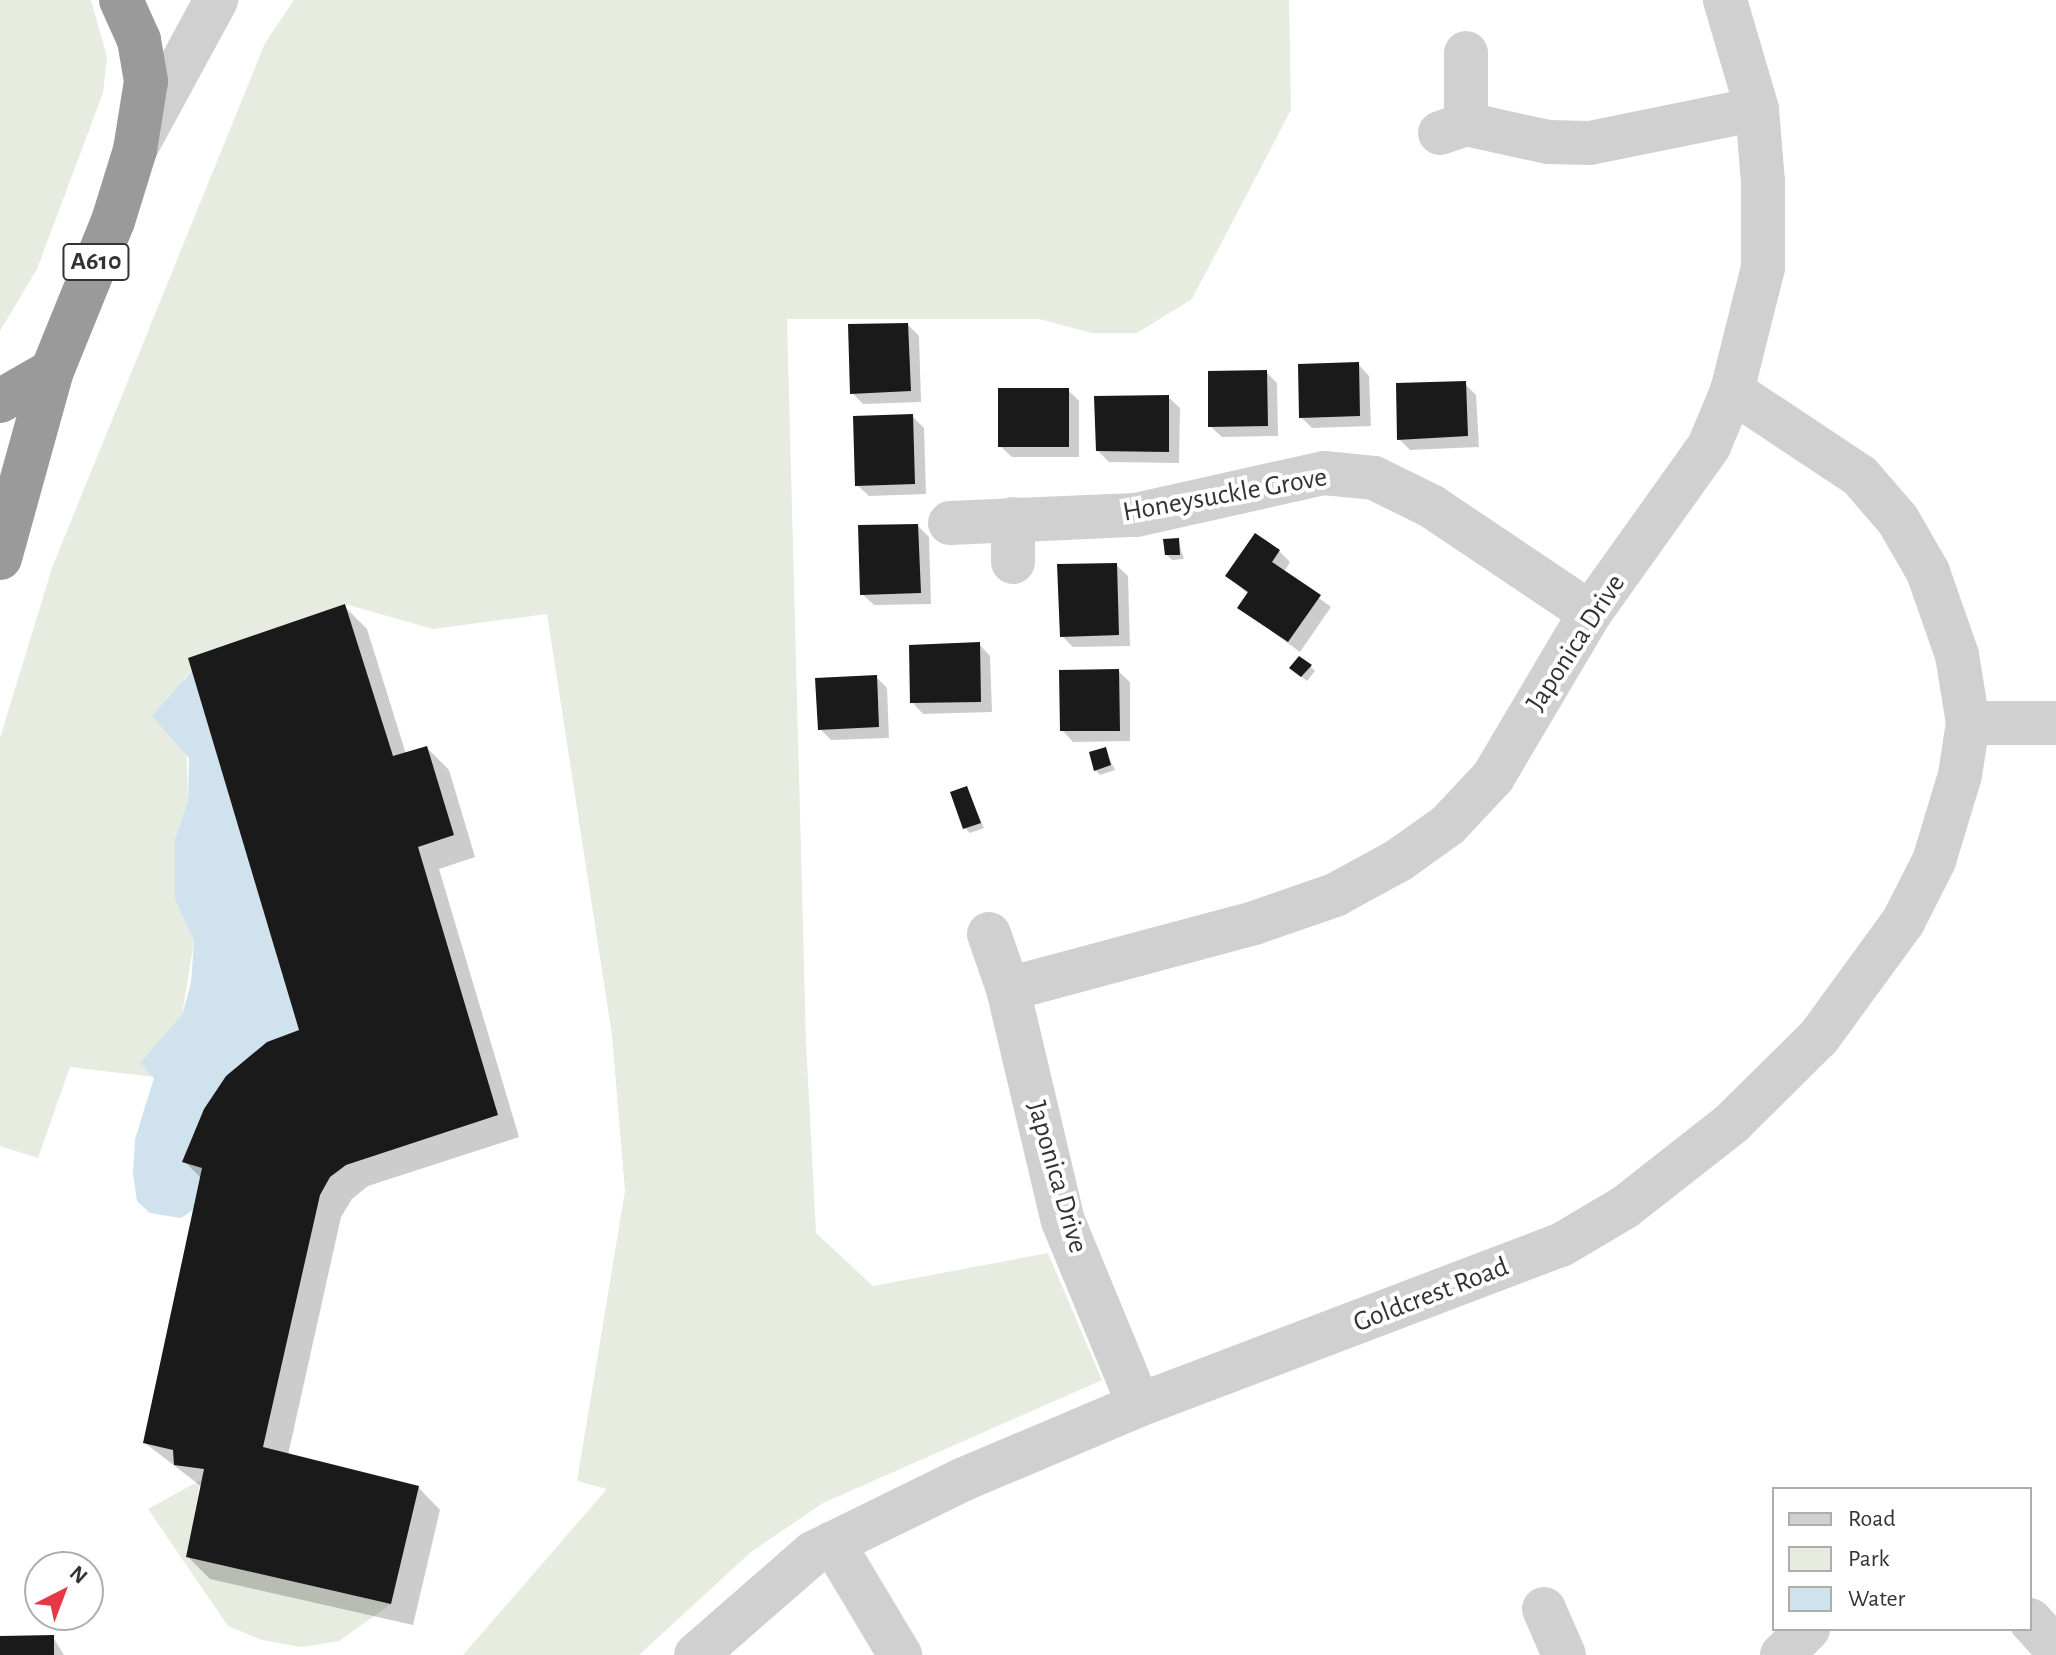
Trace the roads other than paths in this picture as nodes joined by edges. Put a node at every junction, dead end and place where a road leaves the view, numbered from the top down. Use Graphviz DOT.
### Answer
graph roads {
  1 [pos="121,0"];
  2 [pos="216,0"];
  3 [pos="1725,0"];
  4 [pos="1466,53"];
  5 [pos="1757,109"];
  6 [pos="135,150"];
  7 [pos="52,371"];
  8 [pos="1732,391"];
  9 [pos="0,401"];
  10 [pos="1013,519"];
  11 [pos="950,523"];
  12 [pos="0,558"];
  13 [pos="1013,562"];
  14 [pos="1590,613"];
  15 [pos="1968,723"];
  16 [pos="2056,723"];
  17 [pos="989,934"];
  18 [pos="1008,989"];
  19 [pos="1139,1405"];
  20 [pos="833,1543"];
  21 [pos="1544,1609"];
  22 [pos="2032,1622"];
  23 [pos="1806,1631"];
  24 [pos="2056,1649"];
  25 [pos="696,1655"];
  26 [pos="900,1655"];
  27 [pos="1564,1655"];
  28 [pos="1782,1655"];
  1 -- 6 [label="highway, A610"];
  2 -- 6 [label="street"];
  3 -- 5 [label="street, Japonica Drive"];
  4 -- 5 [label="street"];
  5 -- 8 [label="street, Japonica Drive"];
  6 -- 7 [label="highway, A610"];
  7 -- 9 [label="highway"];
  7 -- 12 [label="highway, A610"];
  8 -- 14 [label="street, Japonica Drive"];
  8 -- 15 [label="street, Goldcrest Road"];
  10 -- 11 [label="street, Honeysuckle Grove"];
  10 -- 13 [label="street"];
  10 -- 14 [label="street, Honeysuckle Grove"];
  14 -- 18 [label="street, Japonica Drive"];
  15 -- 16 [label="street"];
  15 -- 19 [label="street, Goldcrest Road"];
  17 -- 18 [label="street, Japonica Drive"];
  18 -- 19 [label="street, Japonica Drive"];
  19 -- 20 [label="street, Goldcrest Road"];
  20 -- 25 [label="street, Goldcrest Road"];
  20 -- 26 [label="street"];
  21 -- 27 [label="street"];
  22 -- 24 [label="street"];
  23 -- 28 [label="street"];
}
